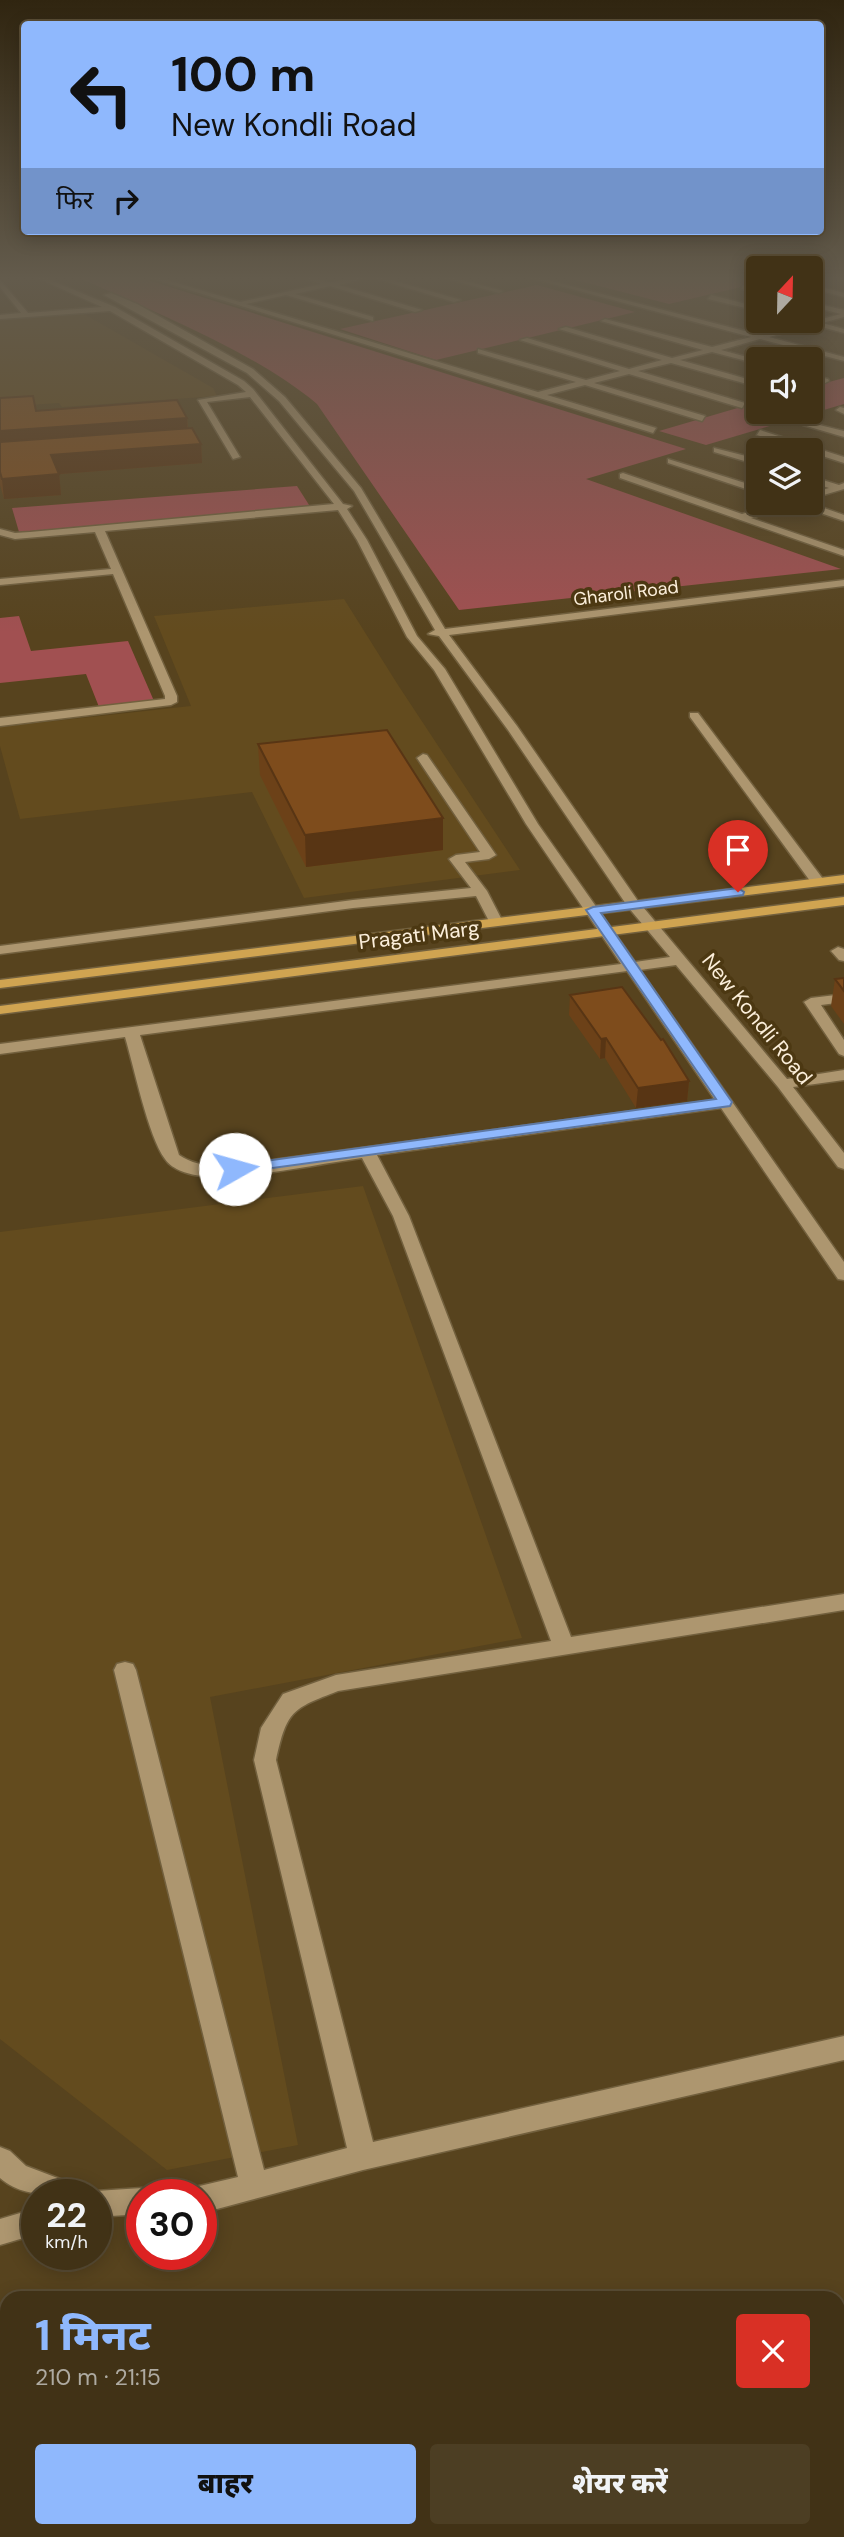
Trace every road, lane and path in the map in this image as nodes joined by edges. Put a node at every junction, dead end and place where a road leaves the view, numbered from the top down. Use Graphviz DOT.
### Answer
graph roads {
  1 [pos="240,395"];
  2 [pos="253,395"];
  3 [pos="278,395"];
  4 [pos="539,395"];
  5 [pos="627,395"];
  6 [pos="709,395"];
  7 [pos="742,405"];
  8 [pos="702,418"];
  9 [pos="809,424"];
  10 [pos="653,430"];
  11 [pos="760,433"];
  12 [pos="844,434"];
  13 [pos="717,450"];
  14 [pos="236,457"];
  15 [pos="746,458"];
  16 [pos="844,460"];
  17 [pos="671,461"];
  18 [pos="623,476"];
  19 [pos="823,482"];
  20 [pos="746,485"];
  21 [pos="842,487"];
  22 [pos="823,492"];
  23 [pos="340,506"];
  24 [pos="368,506"];
  25 [pos="823,511"];
  26 [pos="750,515"];
  27 [pos="740,518"];
  28 [pos="844,518"];
  29 [pos="99,529"];
  30 [pos="0,532"];
  31 [pos="844,553"];
  32 [pos="117,571"];
  33 [pos="0,582"];
  34 [pos="844,583"];
  35 [pos="442,633"];
  36 [pos="412,637"];
  37 [pos="694,715"];
  38 [pos="0,722"];
  39 [pos="423,758"];
  40 [pos="844,879"];
  41 [pos="818,882"];
  42 [pos="480,891"];
  43 [pos="844,901"];
  44 [pos="633,904"];
  45 [pos="593,910"];
  46 [pos="496,922"];
  47 [pos="650,925"];
  48 [pos="608,932"];
  49 [pos="0,950"];
  50 [pos="682,960"];
  51 [pos="632,966"];
  52 [pos="0,984"];
  53 [pos="844,998"];
  54 [pos="0,1010"];
  55 [pos="131,1032"];
  56 [pos="0,1049"];
  57 [pos="844,1051"];
  58 [pos="844,1075"];
  59 [pos="783,1084"];
  60 [pos="725,1102"];
  61 [pos="367,1152"];
  62 [pos="844,1164"];
  63 [pos="844,1275"];
  64 [pos="844,1602"];
  65 [pos="564,1647"];
  66 [pos="125,1670"];
  67 [pos="844,2048"];
  68 [pos="363,2157"];
  69 [pos="0,2160"];
  70 [pos="27,2179"];
  71 [pos="254,2185"];
  72 [pos="217,2196"];
  73 [pos="21,2226"];
  74 [pos="0,2232"];
  1 -- 14 [label="street"];
  2 -- 23 [label="street"];
  3 -- 24 [label="street, New Kondli Road"];
  4 -- 10 [label="street"];
  5 -- 8 [label="street"];
  6 -- 7 [label="street"];
  9 -- 12 [label="street"];
  11 -- 16 [label="street"];
  13 -- 15 [label="street"];
  17 -- 20 [label="street"];
  18 -- 27 [label="street"];
  19 -- 21 [label="street"];
  21 -- 22 [label="street"];
  23 -- 24 [label="street"];
  23 -- 29 [label="street"];
  23 -- 36 [label="street"];
  24 -- 35 [label="street, New Kondli Road"];
  25 -- 28 [label="street"];
  26 -- 27 [label="street"];
  27 -- 31 [label="street"];
  29 -- 30 [label="street"];
  29 -- 32 [label="street"];
  32 -- 33 [label="street"];
  32 -- 38 [label="street"];
  34 -- 35 [label="street, Gharoli Road"];
  35 -- 36 [label="street, Gharoli Road"];
  35 -- 44 [label="street, New Kondli Road"];
  36 -- 45 [label="street"];
  37 -- 41 [label="street"];
  39 -- 42 [label="street"];
  40 -- 41 [label="main road, Pragati Marg"];
  41 -- 44 [label="main road, Pragati Marg"];
  42 -- 46 [label="street"];
  42 -- 49 [label="street"];
  43 -- 47 [label="main road, Pragati Marg"];
  44 -- 45 [label="main road, Pragati Marg"];
  44 -- 47 [label="street, New Kondli Road"];
  45 -- 46 [label="main road, Pragati Marg"];
  45 -- 48 [label="street"];
  46 -- 52 [label="main road, Pragati Marg"];
  47 -- 48 [label="main road, Pragati Marg"];
  47 -- 50 [label="street, New Kondli Road"];
  48 -- 51 [label="street"];
  48 -- 54 [label="main road, Pragati Marg"];
  50 -- 51 [label="street"];
  50 -- 59 [label="street, New Kondli Road"];
  51 -- 55 [label="street"];
  51 -- 60 [label="street"];
  53 -- 57 [label="street"];
  55 -- 56 [label="street"];
  55 -- 61 [label="street"];
  58 -- 59 [label="street"];
  59 -- 62 [label="street, New Kondli Road"];
  60 -- 61 [label="street"];
  60 -- 63 [label="street"];
  61 -- 65 [label="street"];
  64 -- 65 [label="street"];
  65 -- 68 [label="street"];
  66 -- 71 [label="street"];
  67 -- 68 [label="street"];
  68 -- 71 [label="street"];
  69 -- 70 [label="street"];
  71 -- 72 [label="street"];
  73 -- 74 [label="street"];
}
